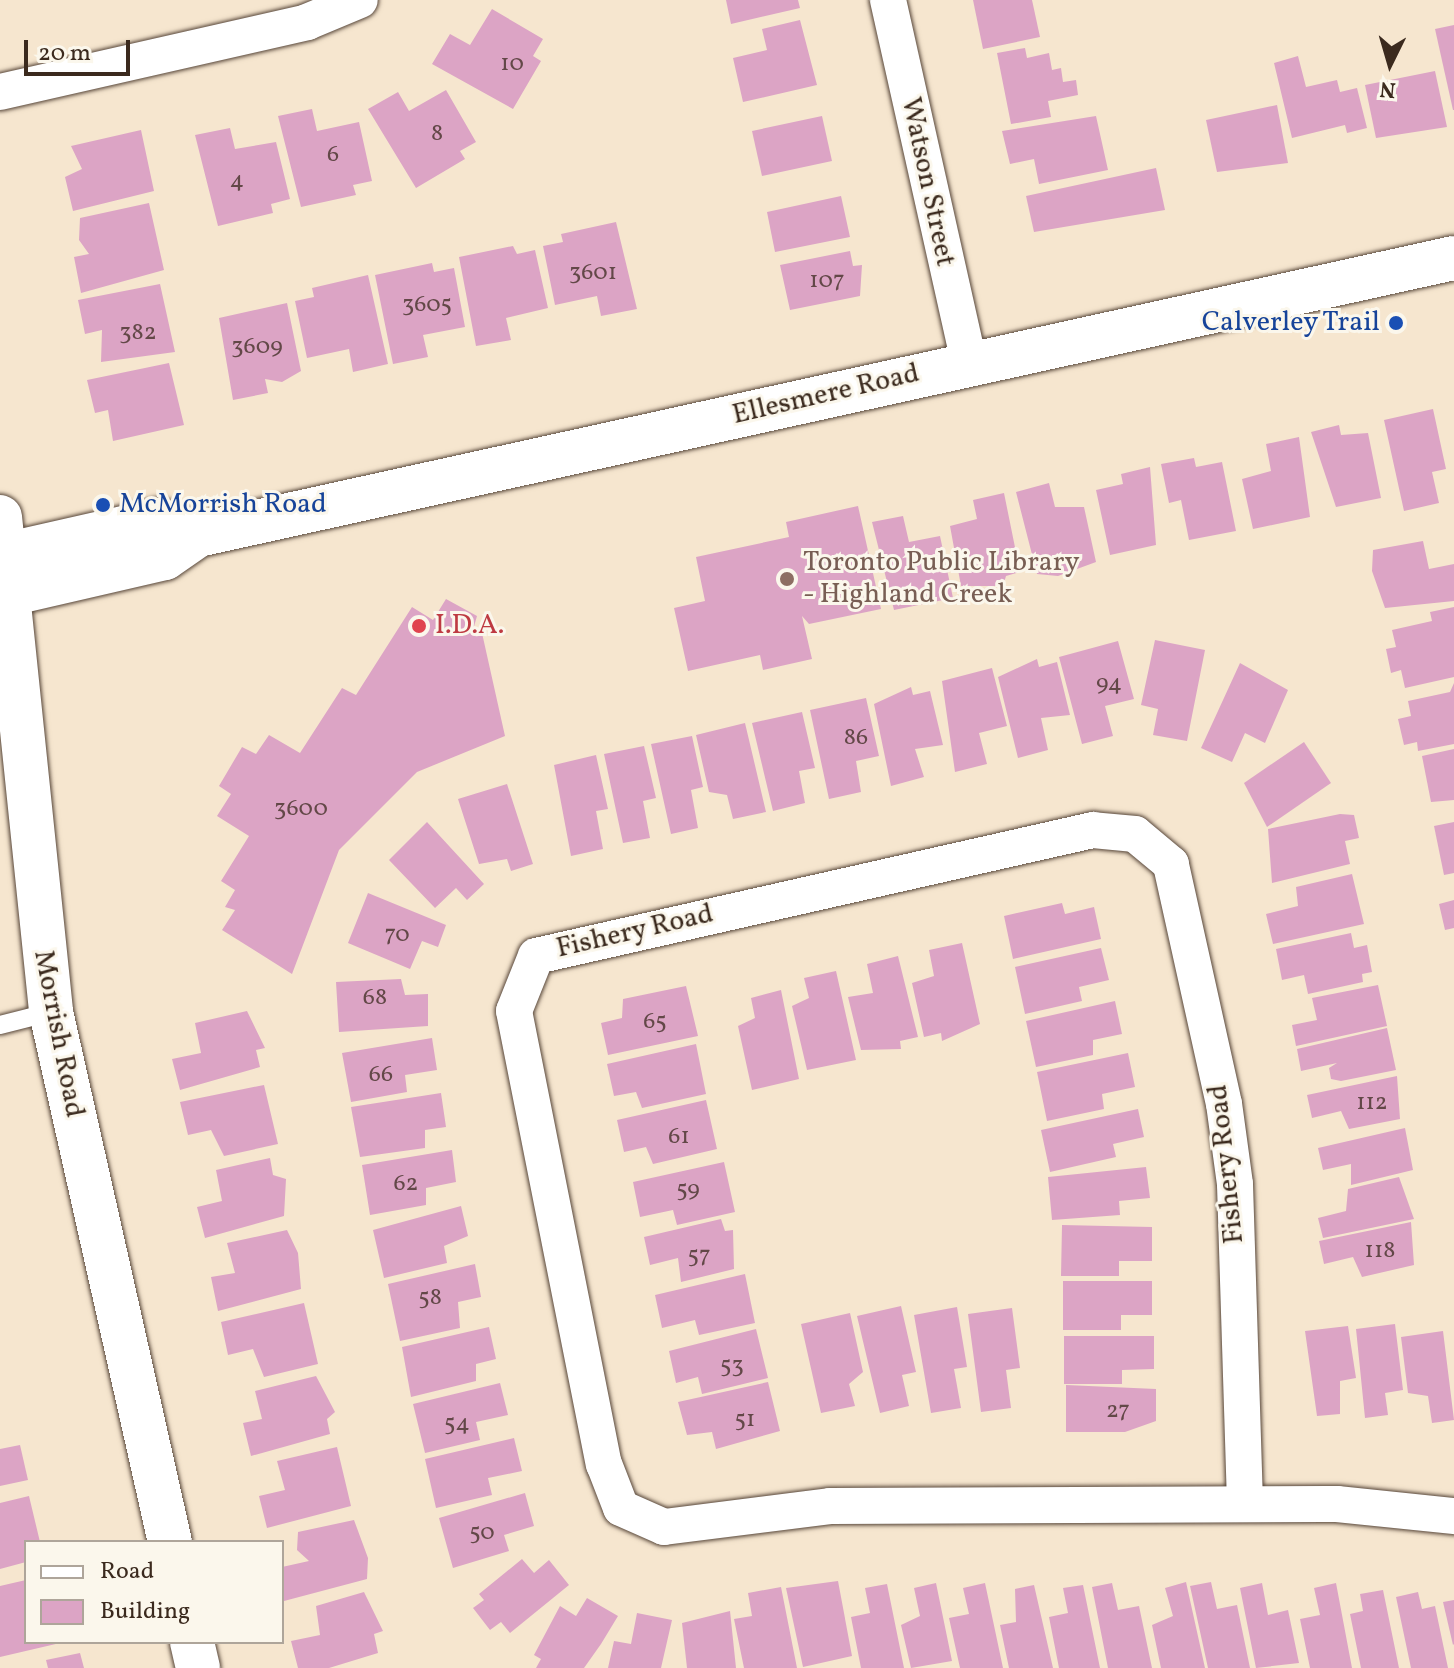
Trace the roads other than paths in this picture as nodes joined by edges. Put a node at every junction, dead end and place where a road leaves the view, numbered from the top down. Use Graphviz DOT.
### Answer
graph roads {
  1 [pos="360,0"];
  2 [pos="888,0"];
  3 [pos="0,92"];
  4 [pos="1454,258"];
  5 [pos="969,363"];
  6 [pos="2,564"];
  7 [pos="51,1012"];
  8 [pos="0,1025"];
  9 [pos="1245,1503"];
  10 [pos="1454,1516"];
  11 [pos="170,1540"];
  12 [pos="192,1644"];
  13 [pos="198,1668"];
  1 -- 3 [label="street"];
  2 -- 5 [label="street, Watson Street"];
  4 -- 5 [label="main road, Ellesmere Road"];
  5 -- 6 [label="main road, Ellesmere Road"];
  6 -- 7 [label="main road, Morrish Road"];
  7 -- 8 [label="lane"];
  7 -- 11 [label="main road, Morrish Road"];
  9 -- 9 [label="street, Fishery Road"];
  9 -- 10 [label="street, Fishery Road"];
  12 -- 13 [label="main road"];
}
